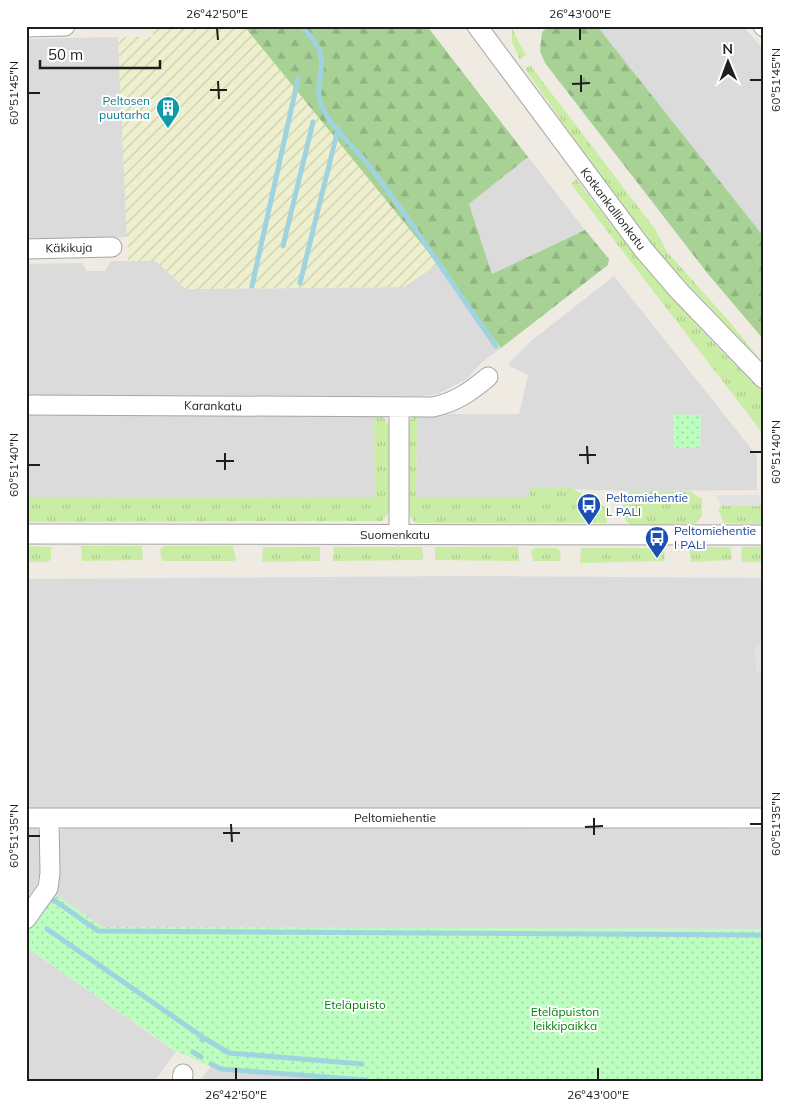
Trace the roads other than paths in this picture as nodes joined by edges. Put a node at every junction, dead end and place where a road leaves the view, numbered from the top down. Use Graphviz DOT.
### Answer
graph roads {
  1 [pos="65,26"];
  2 [pos="26,27"];
  3 [pos="478,27"];
  4 [pos="112,247"];
  5 [pos="26,249"];
  6 [pos="488,377"];
  7 [pos="764,380"];
  8 [pos="26,405"];
  9 [pos="399,407"];
  10 [pos="26,534"];
  11 [pos="399,535"];
  12 [pos="764,535"];
  13 [pos="26,818"];
  14 [pos="49,818"];
  15 [pos="764,818"];
  16 [pos="26,919"];
  1 -- 2 [label="street"];
  3 -- 7 [label="street, Kotkankallionkatu"];
  4 -- 5 [label="street, Käkikuja"];
  6 -- 9 [label="street, Karankatu"];
  8 -- 9 [label="street, Karankatu"];
  9 -- 11 [label="street"];
  10 -- 11 [label="street, Suomenkatu"];
  11 -- 12 [label="street, Suomenkatu"];
  13 -- 14 [label="street, Peltomiehentie"];
  14 -- 15 [label="street, Peltomiehentie"];
  14 -- 16 [label="street"];
}
